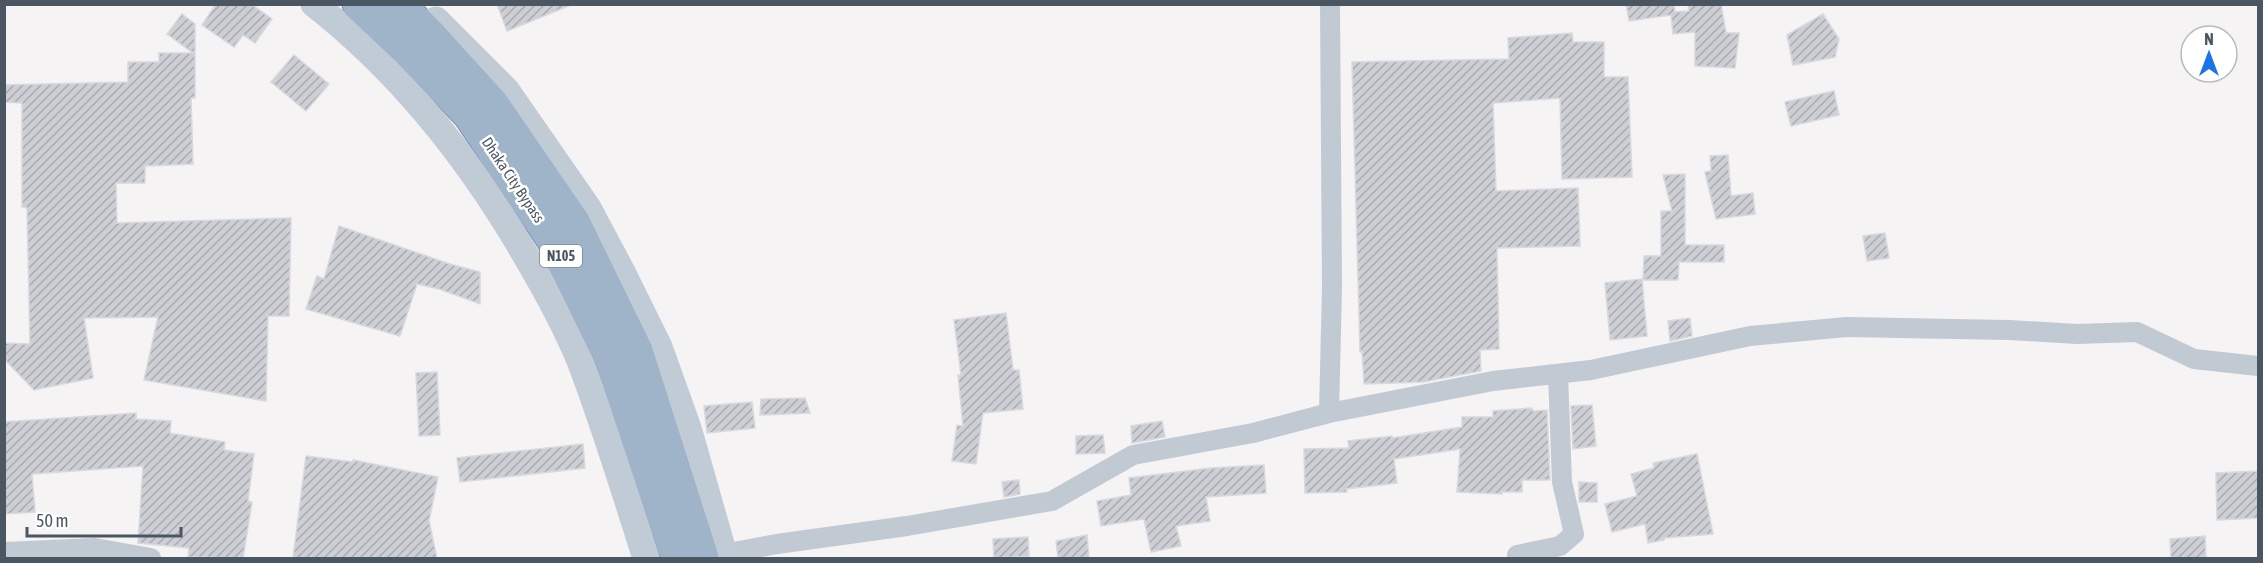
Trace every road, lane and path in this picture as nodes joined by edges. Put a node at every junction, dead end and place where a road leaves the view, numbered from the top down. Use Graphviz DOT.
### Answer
graph roads {
  1 [pos="314,4"];
  2 [pos="359,4"];
  3 [pos="398,4"];
  4 [pos="420,4"];
  5 [pos="1330,4"];
  6 [pos="2259,366"];
  7 [pos="1558,374"];
  8 [pos="1329,413"];
  9 [pos="4,552"];
  10 [pos="717,557"];
  11 [pos="150,558"];
  12 [pos="646,558"];
  13 [pos="678,558"];
  14 [pos="1517,558"];
  1 -- 12 [label="main road"];
  2 -- 13 [label="highway, Dhaka City Bypass / N105"];
  3 -- 10 [label="highway, Dhaka City Bypass / N105"];
  4 -- 10 [label="main road"];
  5 -- 8 [label="street"];
  6 -- 7 [label="street"];
  7 -- 8 [label="street"];
  7 -- 14 [label="street"];
  8 -- 10 [label="street"];
  9 -- 11 [label="street"];
}
